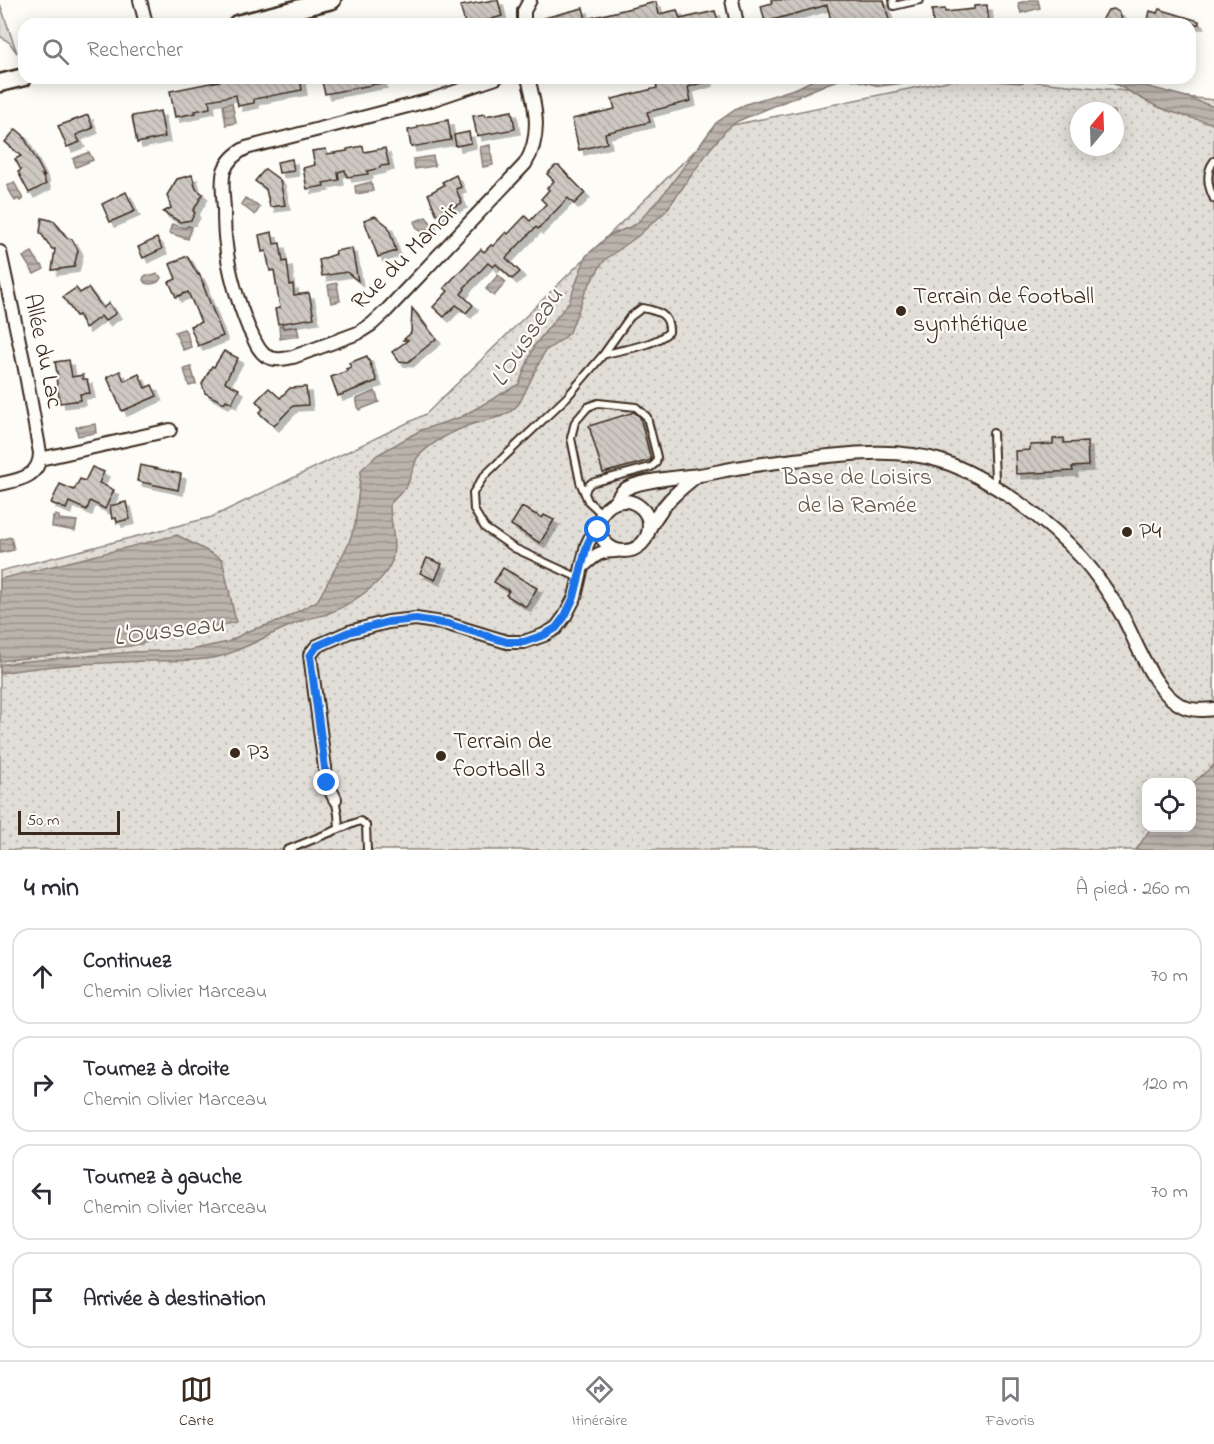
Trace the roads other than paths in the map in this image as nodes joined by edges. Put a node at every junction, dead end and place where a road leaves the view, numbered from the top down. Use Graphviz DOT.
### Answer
graph roads {
  1 [pos="140,0"];
  2 [pos="332,0"];
  3 [pos="530,0"];
  4 [pos="732,0"];
  5 [pos="893,0"];
  6 [pos="920,0"];
  7 [pos="144,18"];
  8 [pos="261,18"];
  9 [pos="524,18"];
  10 [pos="736,18"];
  11 [pos="18,78"];
  12 [pos="0,83"];
  13 [pos="478,84"];
  14 [pos="529,84"];
  15 [pos="1214,161"];
  16 [pos="1214,199"];
  17 [pos="0,252"];
  18 [pos="603,355"];
  19 [pos="170,430"];
  20 [pos="993,433"];
  21 [pos="40,459"];
  22 [pos="698,475"];
  23 [pos="0,484"];
  24 [pos="991,485"];
  25 [pos="585,494"];
  26 [pos="616,501"];
  27 [pos="600,518"];
  28 [pos="649,530"];
  29 [pos="616,550"];
  30 [pos="580,573"];
  31 [pos="1214,709"];
  32 [pos="335,799"];
  33 [pos="339,829"];
  34 [pos="287,850"];
  35 [pos="367,850"];
  1 -- 7 [label="street"];
  2 -- 8 [label="main road"];
  3 -- 9 [label="street"];
  4 -- 10 [label="street"];
  5 -- 6 [label="lane"];
  11 -- 12 [label="main road"];
  13 -- 14 [label="street, Rue du Manoir"];
  15 -- 16 [label="lane"];
  17 -- 21 [label="street, Allée du Lac"];
  18 -- 18 [label="lane"];
  18 -- 30 [label="lane"];
  19 -- 21 [label="street"];
  20 -- 24 [label="lane"];
  21 -- 23 [label="street"];
  22 -- 24 [label="street"];
  22 -- 26 [label="street"];
  22 -- 28 [label="street"];
  24 -- 31 [label="street"];
  25 -- 25 [label="lane"];
  25 -- 27 [label="lane"];
  26 -- 27 [label="street"];
  26 -- 28 [label="street"];
  27 -- 29 [label="street"];
  27 -- 30 [label="street"];
  28 -- 29 [label="street"];
  29 -- 30 [label="street"];
  30 -- 32 [label="street"];
  32 -- 33 [label="lane"];
  33 -- 34 [label="lane"];
  33 -- 35 [label="lane"];
}
